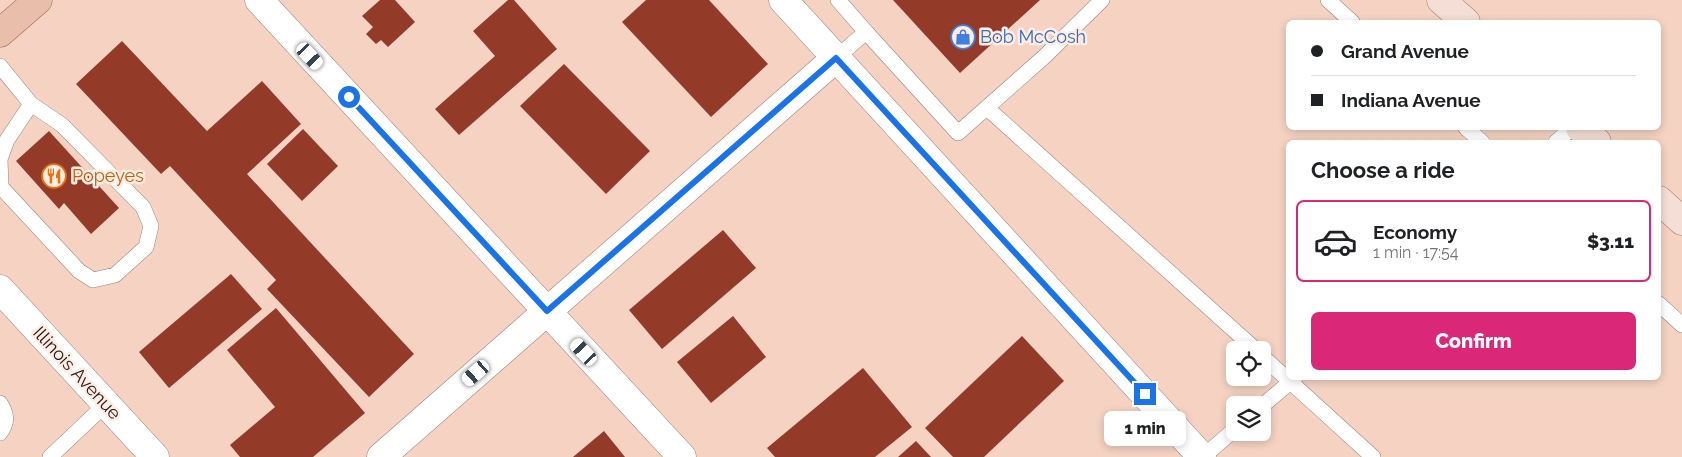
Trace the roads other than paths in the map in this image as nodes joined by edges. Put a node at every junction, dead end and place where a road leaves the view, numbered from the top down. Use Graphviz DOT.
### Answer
graph roads {
  1 [pos="38,0"];
  2 [pos="259,0"];
  3 [pos="783,0"];
  4 [pos="838,0"];
  5 [pos="1102,0"];
  6 [pos="1328,0"];
  7 [pos="1441,0"];
  8 [pos="1350,20"];
  9 [pos="1464,20"];
  10 [pos="866,32"];
  11 [pos="0,33"];
  12 [pos="836,58"];
  13 [pos="0,66"];
  14 [pos="31,104"];
  15 [pos="988,108"];
  16 [pos="1468,130"];
  17 [pos="1570,130"];
  18 [pos="1582,130"];
  19 [pos="1480,140"];
  20 [pos="1558,140"];
  21 [pos="1594,140"];
  22 [pos="1661,202"];
  23 [pos="1682,221"];
  24 [pos="0,289"];
  25 [pos="1661,306"];
  26 [pos="547,311"];
  27 [pos="1682,325"];
  28 [pos="1246,341"];
  29 [pos="1271,363"];
  30 [pos="1286,374"];
  31 [pos="1292,380"];
  32 [pos="1294,380"];
  33 [pos="1271,398"];
  34 [pos="0,403"];
  35 [pos="106,404"];
  36 [pos="0,433"];
  37 [pos="1226,437"];
  38 [pos="50,457"];
  39 [pos="155,457"];
  40 [pos="381,457"];
  41 [pos="682,457"];
  42 [pos="1203,457"];
  43 [pos="1373,457"];
  1 -- 11 [label="main road"];
  2 -- 26 [label="street"];
  3 -- 12 [label="street"];
  4 -- 10 [label="lane"];
  5 -- 15 [label="lane"];
  6 -- 8 [label="lane"];
  7 -- 9 [label="street"];
  10 -- 12 [label="lane"];
  10 -- 15 [label="lane"];
  12 -- 26 [label="street"];
  12 -- 42 [label="street"];
  13 -- 14 [label="lane"];
  14 -- 14 [label="lane"];
  15 -- 28 [label="lane"];
  16 -- 19 [label="lane"];
  17 -- 20 [label="lane"];
  18 -- 21 [label="street"];
  22 -- 23 [label="street"];
  24 -- 35 [label="street, Illinois Avenue"];
  25 -- 27 [label="lane"];
  26 -- 40 [label="street"];
  26 -- 41 [label="street"];
  29 -- 30 [label="lane"];
  31 -- 33 [label="lane"];
  32 -- 43 [label="lane"];
  34 -- 36 [label="lane"];
  35 -- 38 [label="lane"];
  35 -- 39 [label="street, Illinois Avenue"];
  37 -- 42 [label="lane"];
}
